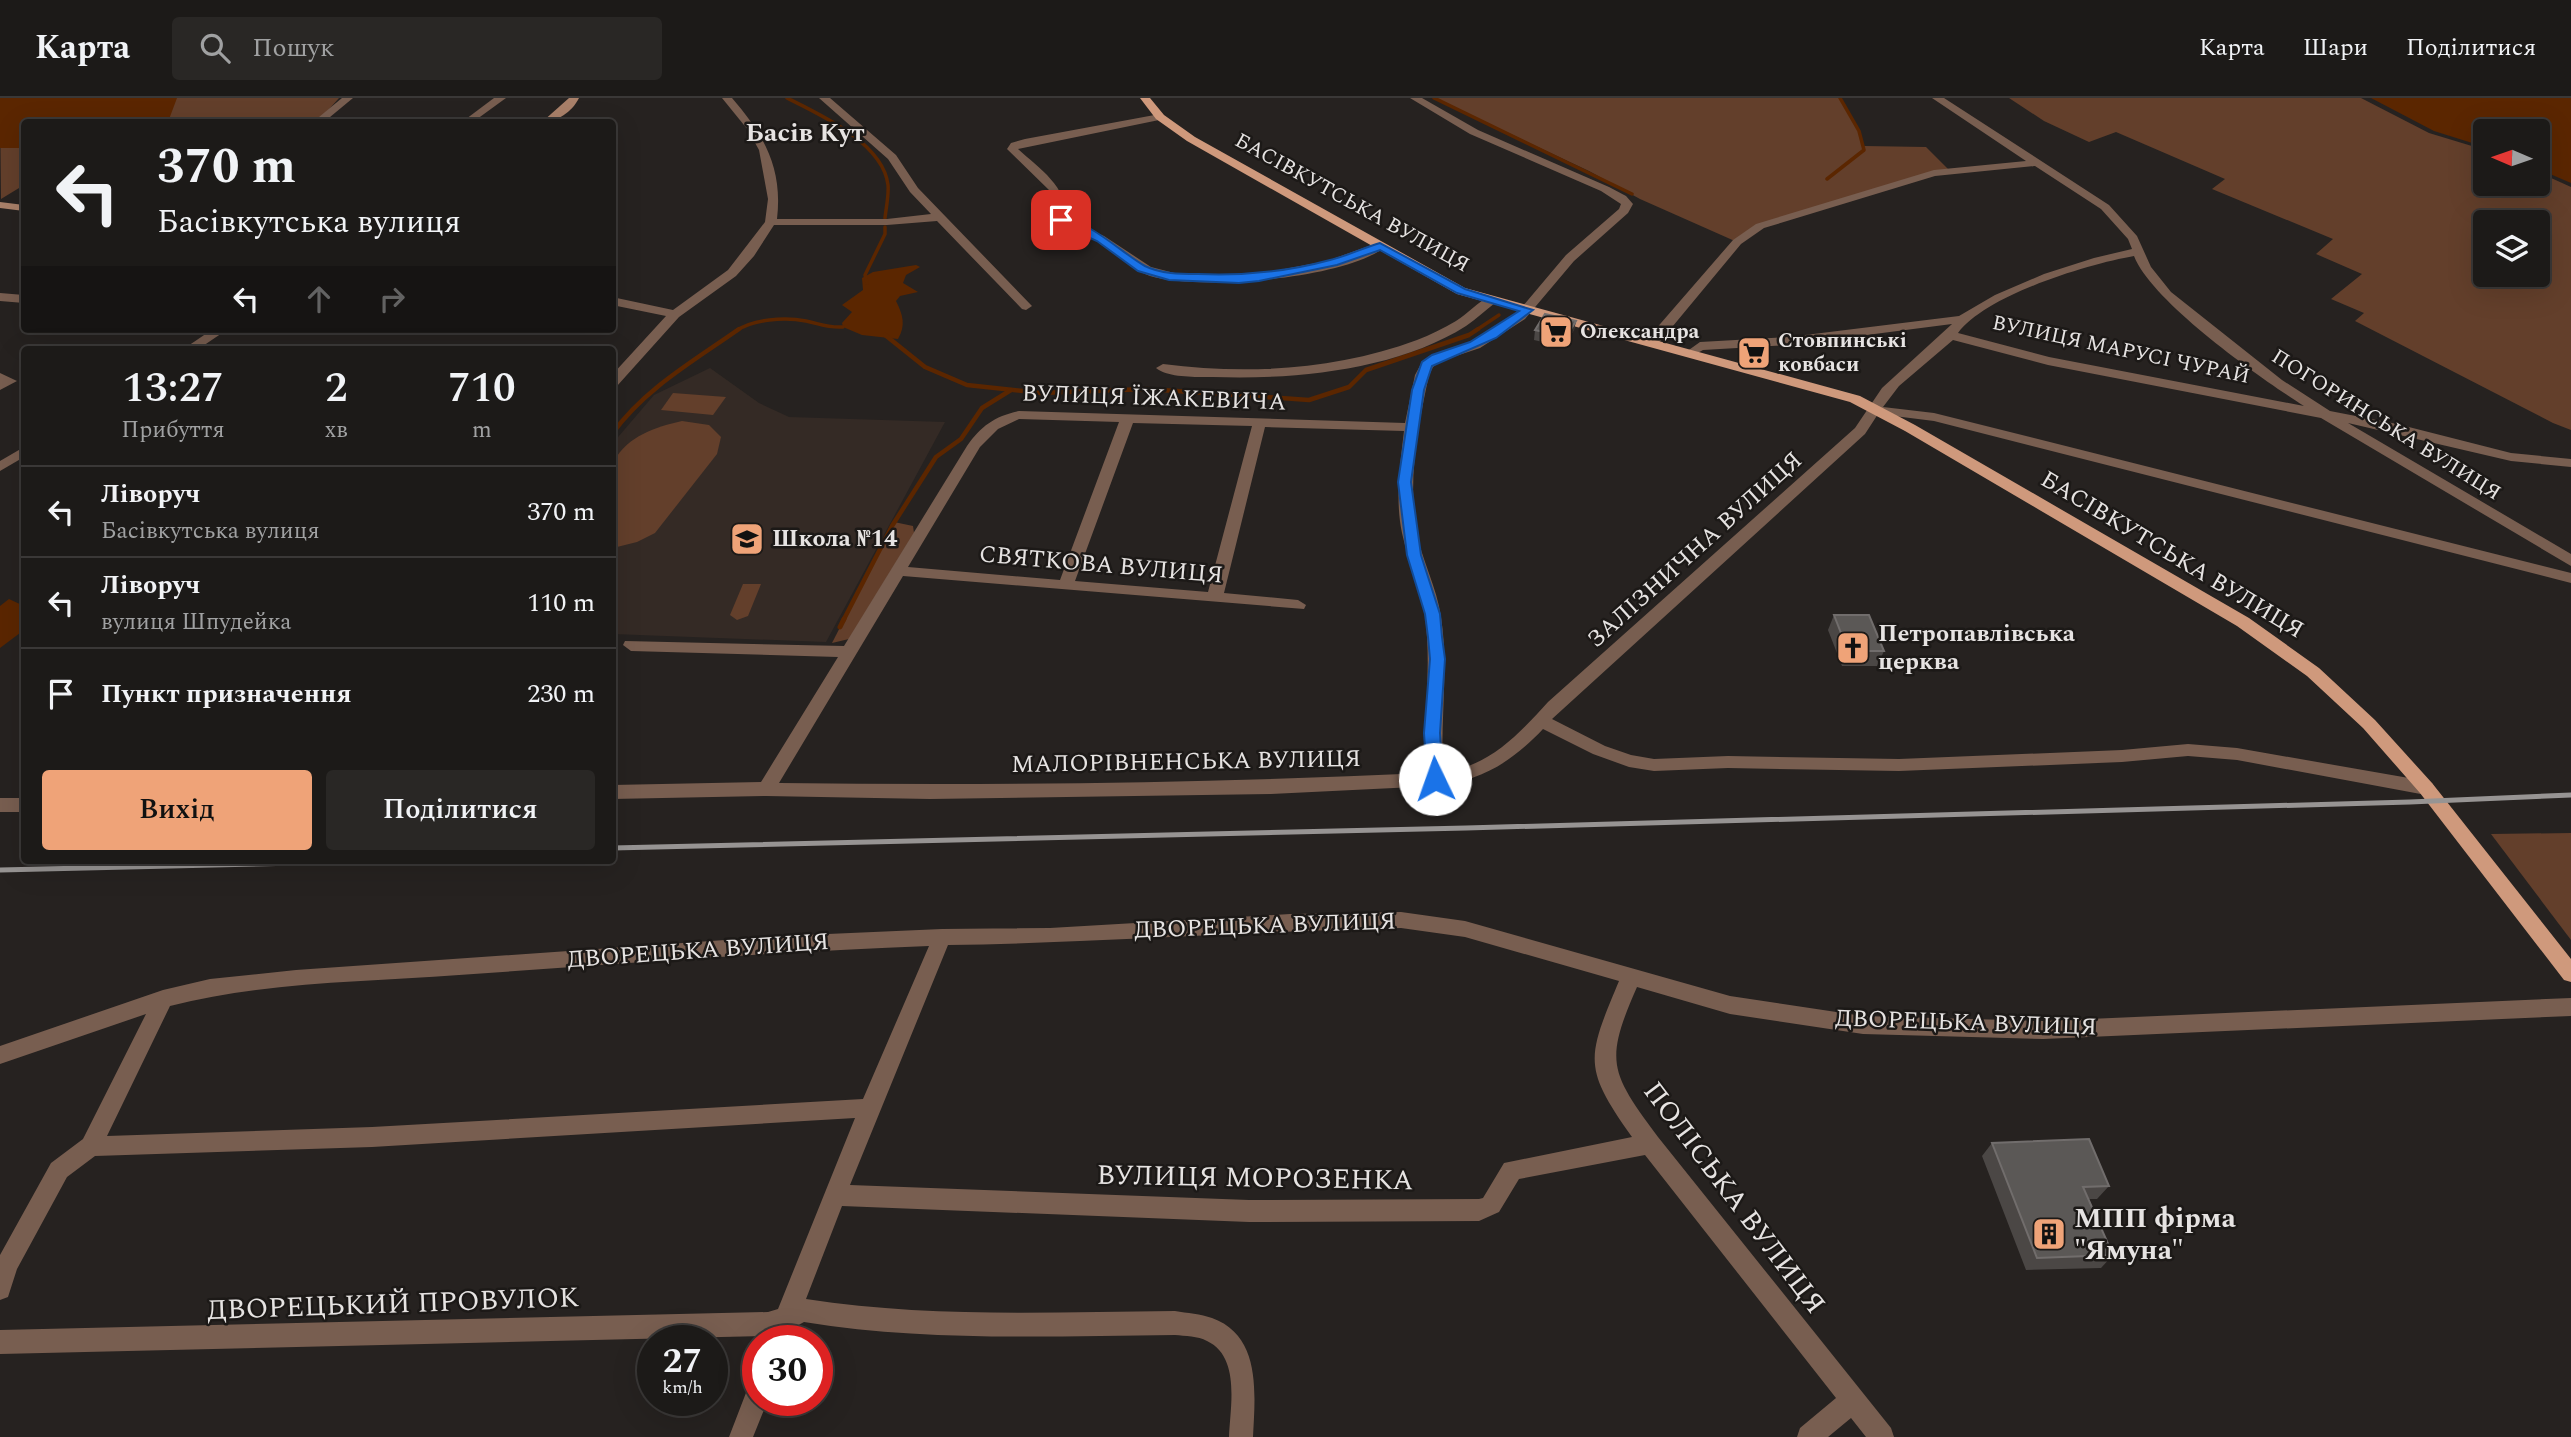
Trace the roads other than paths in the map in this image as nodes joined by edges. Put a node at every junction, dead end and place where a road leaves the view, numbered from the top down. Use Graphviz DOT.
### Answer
graph roads {
  1 [pos="348,98"];
  2 [pos="501,98"];
  3 [pos="574,98"];
  4 [pos="727,98"];
  5 [pos="824,98"];
  6 [pos="1145,98"];
  7 [pos="1415,98"];
  8 [pos="1937,98"];
  9 [pos="1160,117"];
  10 [pos="322,119"];
  11 [pos="471,119"];
  12 [pos="551,119"];
  13 [pos="2034,163"];
  14 [pos="0,205"];
  15 [pos="21,208"];
  16 [pos="941,218"];
  17 [pos="771,222"];
  18 [pos="1380,246"];
  19 [pos="2138,252"];
  20 [pos="0,297"];
  21 [pos="21,299"];
  22 [pos="1491,300"];
  23 [pos="616,302"];
  24 [pos="1026,306"];
  25 [pos="1528,310"];
  26 [pos="675,314"];
  27 [pos="1962,319"];
  28 [pos="216,333"];
  29 [pos="1950,335"];
  30 [pos="1653,341"];
  31 [pos="194,346"];
  32 [pos="1692,352"];
  33 [pos="1163,368"];
  34 [pos="0,377"];
  35 [pos="616,379"];
  36 [pos="0,386"];
  37 [pos="1877,410"];
  38 [pos="2323,413"];
  39 [pos="1127,420"];
  40 [pos="1259,424"];
  41 [pos="1411,427"];
  42 [pos="21,454"];
  43 [pos="2571,463"];
  44 [pos="0,467"];
  45 [pos="2571,561"];
  46 [pos="899,571"];
  47 [pos="2571,578"];
  48 [pos="1066,584"];
  49 [pos="1215,597"];
  50 [pos="1298,605"];
  51 [pos="631,645"];
  52 [pos="850,652"];
  53 [pos="1541,721"];
  54 [pos="1435,779"];
  55 [pos="2426,788"];
  56 [pos="766,789"];
  57 [pos="616,792"];
  58 [pos="0,805"];
  59 [pos="21,805"];
  60 [pos="942,937"];
  61 [pos="2571,974"];
  62 [pos="1631,976"];
  63 [pos="163,999"];
  64 [pos="2571,1007"];
  65 [pos="0,1055"];
  66 [pos="870,1108"];
  67 [pos="1650,1144"];
  68 [pos="91,1146"];
  69 [pos="835,1195"];
  70 [pos="0,1289"];
  71 [pos="770,1325"];
  72 [pos="784,1325"];
  73 [pos="787,1325"];
  74 [pos="0,1342"];
  75 [pos="1853,1401"];
  76 [pos="749,1416"];
  77 [pos="741,1437"];
  78 [pos="1241,1437"];
  79 [pos="1809,1437"];
  80 [pos="1882,1437"];
  1 -- 10 [label="street"];
  2 -- 11 [label="street"];
  3 -- 12 [label="street"];
  4 -- 17 [label="street"];
  5 -- 16 [label="street"];
  6 -- 9 [label="main road, БАСІВКУТСЬКА ВУЛИЦЯ"];
  7 -- 25 [label="street"];
  8 -- 13 [label="street, ПОГОРИНСЬКА ВУЛИЦЯ"];
  9 -- 18 [label="main road, БАСІВКУТСЬКА ВУЛИЦЯ"];
  9 -- 18 [label="street"];
  13 -- 19 [label="street, ПОГОРИНСЬКА ВУЛИЦЯ"];
  13 -- 30 [label="street"];
  14 -- 15 [label="street"];
  16 -- 17 [label="street"];
  16 -- 24 [label="street"];
  17 -- 26 [label="street"];
  18 -- 22 [label="main road, БАСІВКУТСЬКА ВУЛИЦЯ"];
  19 -- 27 [label="street, ЗАЛІЗНИЧНА ВУЛИЦЯ"];
  19 -- 38 [label="street, ПОГОРИНСЬКА ВУЛИЦЯ"];
  20 -- 21 [label="street"];
  22 -- 25 [label="main road, БАСІВКУТСЬКА ВУЛИЦЯ"];
  22 -- 33 [label="street"];
  23 -- 26 [label="street"];
  25 -- 30 [label="main road, БАСІВКУТСЬКА ВУЛИЦЯ"];
  25 -- 41 [label="street"];
  26 -- 35 [label="street"];
  27 -- 29 [label="street, ЗАЛІЗНИЧНА ВУЛИЦЯ"];
  27 -- 32 [label="street, ЗАЛІЗНИЧНА ВУЛИЦЯ"];
  28 -- 31 [label="street"];
  29 -- 37 [label="street, ЗАЛІЗНИЧНА ВУЛИЦЯ"];
  29 -- 38 [label="street, ВУЛИЦЯ МАРУСІ ЧУРАЙ"];
  30 -- 32 [label="main road, БАСІВКУТСЬКА ВУЛИЦЯ"];
  32 -- 37 [label="main road, БАСІВКУТСЬКА ВУЛИЦЯ"];
  34 -- 36 [label="street"];
  37 -- 47 [label="street, БАСІВКУТСЬКА ВУЛИЦЯ"];
  37 -- 53 [label="street, ЗАЛІЗНИЧНА ВУЛИЦЯ"];
  37 -- 55 [label="main road, БАСІВКУТСЬКА ВУЛИЦЯ"];
  38 -- 43 [label="street, ВУЛИЦЯ МАРУСІ ЧУРАЙ"];
  38 -- 45 [label="street, ПОГОРИНСЬКА ВУЛИЦЯ"];
  39 -- 40 [label="street, ВУЛИЦЯ ЇЖАКЕВИЧА"];
  39 -- 46 [label="street, ВУЛИЦЯ ЇЖАКЕВИЧА"];
  39 -- 48 [label="street"];
  40 -- 41 [label="street, ВУЛИЦЯ ЇЖАКЕВИЧА"];
  40 -- 49 [label="street"];
  41 -- 54 [label="street"];
  42 -- 44 [label="street"];
  46 -- 48 [label="street, СВЯТКОВА ВУЛИЦЯ"];
  46 -- 52 [label="street, ВУЛИЦЯ ЇЖАКЕВИЧА"];
  48 -- 49 [label="street, СВЯТКОВА ВУЛИЦЯ"];
  49 -- 50 [label="street, СВЯТКОВА ВУЛИЦЯ"];
  51 -- 52 [label="street"];
  52 -- 56 [label="street, ВУЛИЦЯ ЇЖАКЕВИЧА"];
  53 -- 54 [label="street, ЗАЛІЗНИЧНА ВУЛИЦЯ"];
  53 -- 55 [label="street"];
  54 -- 56 [label="street, МАЛОРІВНЕНСЬКА ВУЛИЦЯ"];
  55 -- 61 [label="main road, БАСІВКУТСЬКА ВУЛИЦЯ"];
  56 -- 57 [label="street, МАЛОРІВНЕНСЬКА ВУЛИЦЯ"];
  58 -- 59 [label="street"];
  60 -- 62 [label="street, ДВОРЕЦЬКА ВУЛИЦЯ"];
  60 -- 63 [label="street, ДВОРЕЦЬКА ВУЛИЦЯ"];
  60 -- 66 [label="street"];
  62 -- 64 [label="street, ДВОРЕЦЬКА ВУЛИЦЯ"];
  62 -- 67 [label="street, ПОЛІСЬКА ВУЛИЦЯ"];
  63 -- 65 [label="street, ДВОРЕЦЬКА ВУЛИЦЯ"];
  63 -- 68 [label="street"];
  66 -- 68 [label="street"];
  66 -- 69 [label="street"];
  67 -- 69 [label="street, ВУЛИЦЯ МОРОЗЕНКА"];
  67 -- 75 [label="street, ПОЛІСЬКА ВУЛИЦЯ"];
  68 -- 70 [label="street"];
  69 -- 72 [label="street"];
  71 -- 74 [label="street, ДВОРЕЦЬКИЙ ПРОВУЛОК"];
  73 -- 78 [label="street, ДВОРЕЦЬКИЙ ПРОВУЛОК"];
  75 -- 79 [label="street"];
  75 -- 80 [label="street, ПОЛІСЬКА ВУЛИЦЯ"];
  76 -- 77 [label="street"];
}
